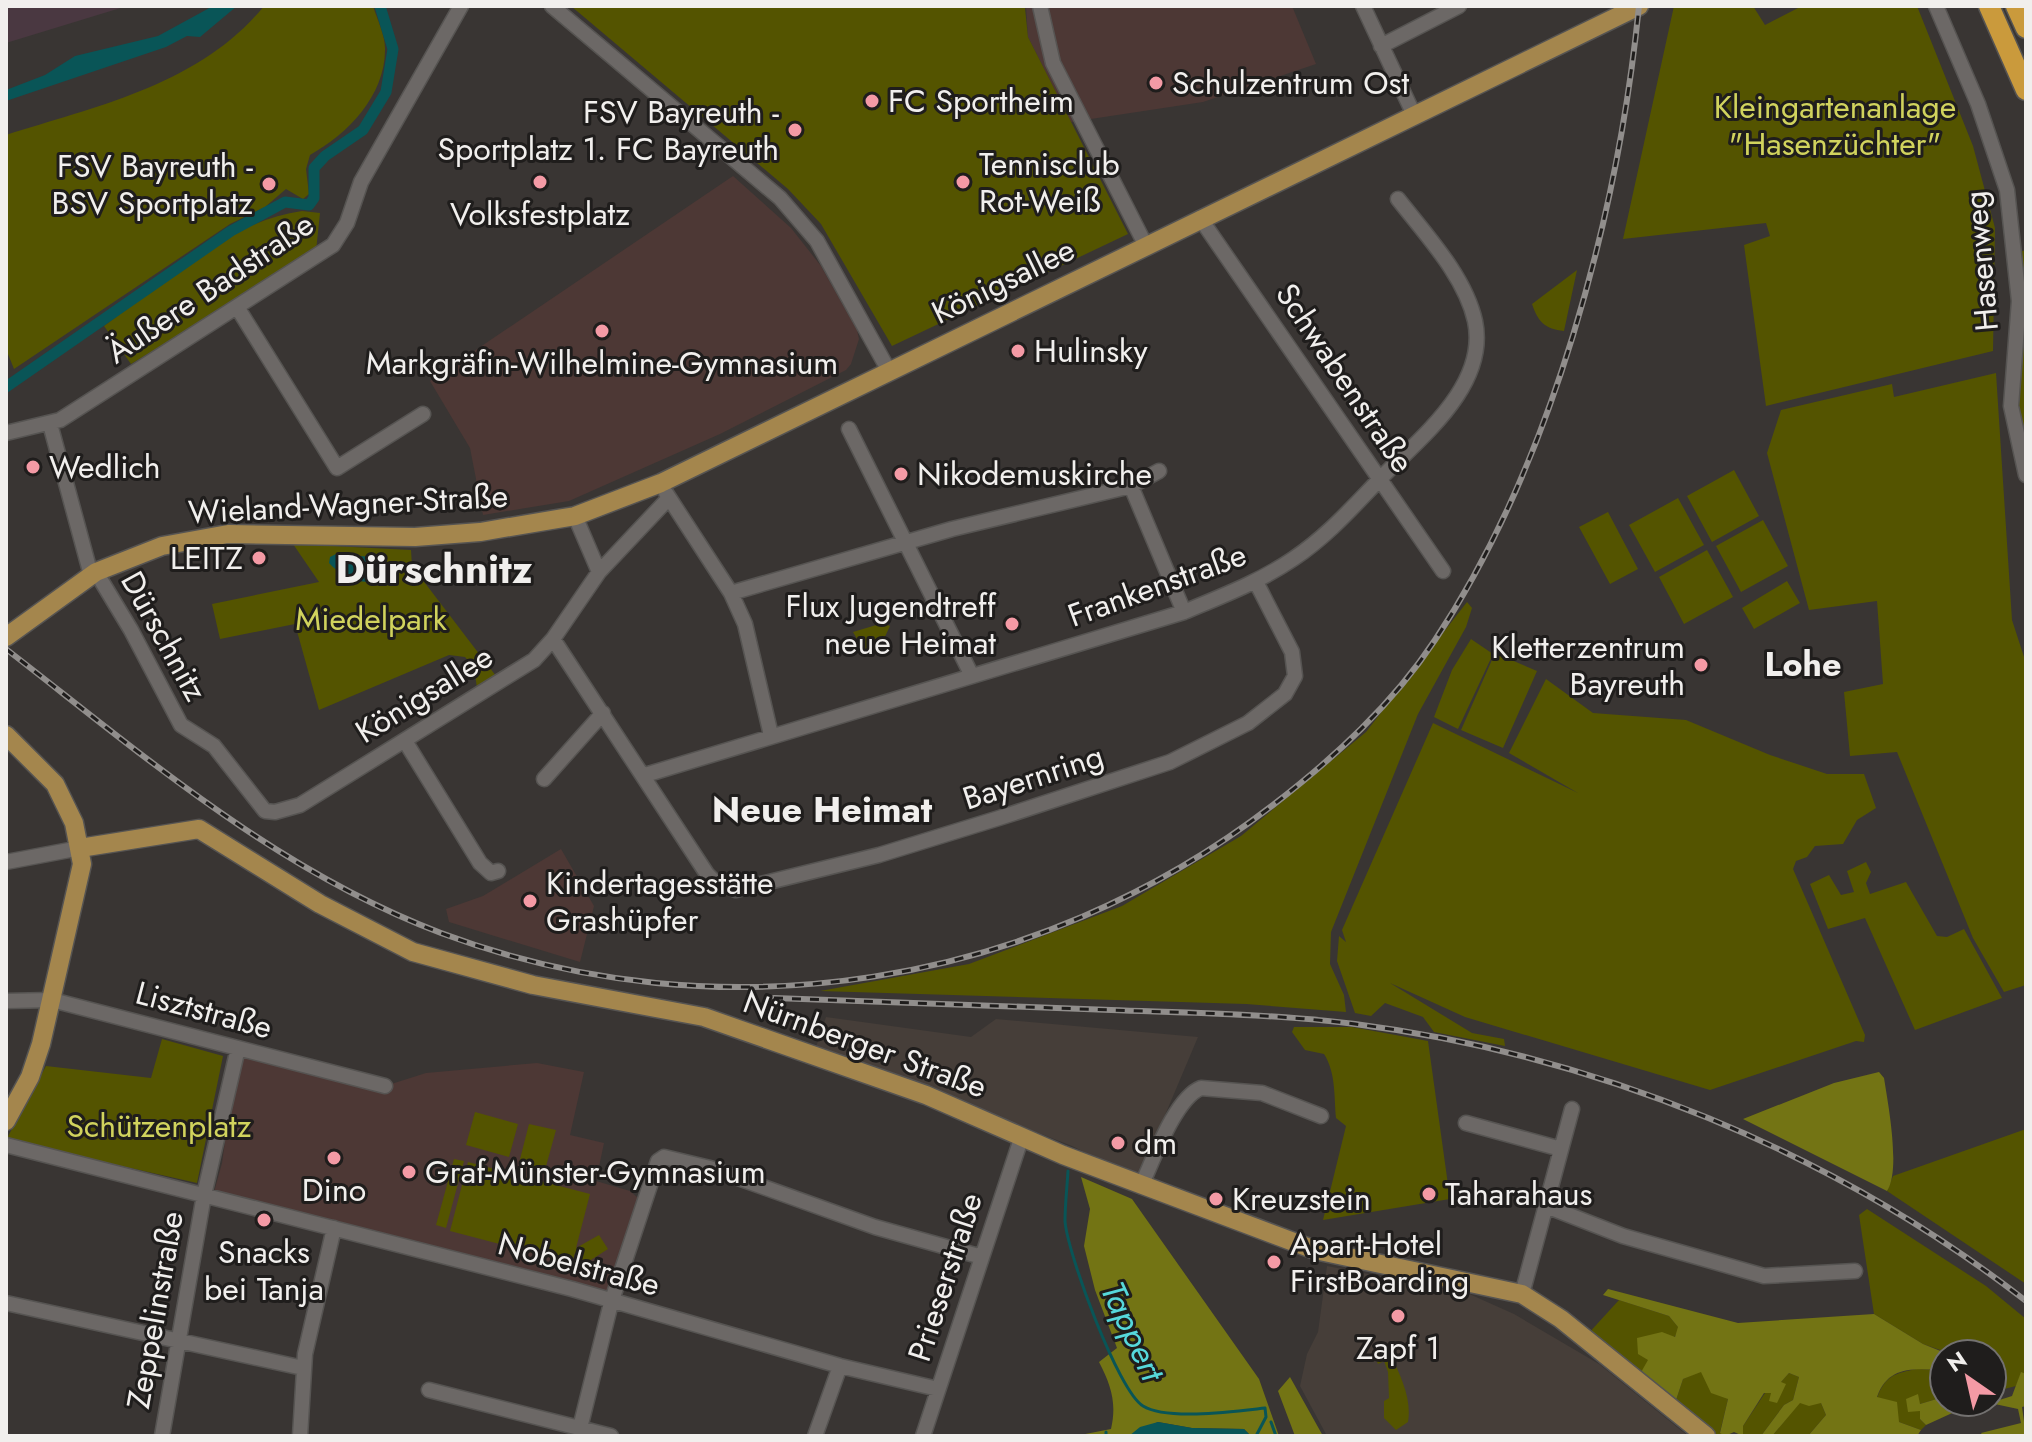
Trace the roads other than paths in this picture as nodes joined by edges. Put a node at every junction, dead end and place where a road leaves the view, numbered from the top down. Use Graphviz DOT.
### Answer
graph roads {
  1 [pos="461,6"];
  2 [pos="552,6"];
  3 [pos="1040,6"];
  4 [pos="1363,6"];
  5 [pos="1459,6"];
  6 [pos="1639,6"];
  7 [pos="1936,6"];
  8 [pos="1989,6"];
  9 [pos="2016,6"];
  10 [pos="2026,28"];
  11 [pos="1381,46"];
  12 [pos="2026,90"];
  13 [pos="1415,117"];
  14 [pos="1398,199"];
  15 [pos="1200,218"];
  16 [pos="1145,244"];
  17 [pos="237,307"];
  18 [pos="889,371"];
  19 [pos="423,414"];
  20 [pos="50,424"];
  21 [pos="849,429"];
  22 [pos="6,433"];
  23 [pos="1159,471"];
  24 [pos="2026,475"];
  25 [pos="1380,478"];
  26 [pos="1131,486"];
  27 [pos="665,491"];
  28 [pos="575,516"];
  29 [pos="905,544"];
  30 [pos="1443,571"];
  31 [pos="599,572"];
  32 [pos="94,573"];
  33 [pos="1256,582"];
  34 [pos="731,593"];
  35 [pos="1184,612"];
  36 [pos="6,637"];
  37 [pos="553,639"];
  38 [pos="972,676"];
  39 [pos="603,713"];
  40 [pos="771,735"];
  41 [pos="8,737"];
  42 [pos="405,741"];
  43 [pos="645,775"];
  44 [pos="544,779"];
  45 [pos="250,796"];
  46 [pos="80,848"];
  47 [pos="6,862"];
  48 [pos="498,871"];
  49 [pos="52,1000"];
  50 [pos="6,1001"];
  51 [pos="238,1048"];
  52 [pos="385,1086"];
  53 [pos="1572,1109"];
  54 [pos="1321,1116"];
  55 [pos="6,1121"];
  56 [pos="1466,1123"];
  57 [pos="1022,1136"];
  58 [pos="6,1145"];
  59 [pos="1561,1149"];
  60 [pos="1141,1186"];
  61 [pos="204,1195"];
  62 [pos="1546,1206"];
  63 [pos="334,1228"];
  64 [pos="982,1257"];
  65 [pos="1855,1271"];
  66 [pos="1522,1294"];
  67 [pos="6,1303"];
  68 [pos="611,1303"];
  69 [pos="180,1339"];
  70 [pos="840,1366"];
  71 [pos="303,1368"];
  72 [pos="938,1389"];
  73 [pos="429,1390"];
  74 [pos="579,1432"];
  75 [pos="162,1436"];
  76 [pos="300,1436"];
  77 [pos="611,1436"];
  78 [pos="815,1436"];
  79 [pos="923,1436"];
  80 [pos="1706,1436"];
  1 -- 17 [label="street, Äußere Badstraße"];
  2 -- 18 [label="street"];
  3 -- 16 [label="street"];
  4 -- 11 [label="street"];
  5 -- 11 [label="street"];
  6 -- 13 [label="main road, Königsallee"];
  7 -- 24 [label="street, Hasenweg"];
  8 -- 12 [label="highway"];
  9 -- 10 [label="highway"];
  11 -- 13 [label="street"];
  13 -- 15 [label="main road, Königsallee"];
  14 -- 25 [label="street, Frankenstraße"];
  15 -- 16 [label="main road, Königsallee"];
  15 -- 25 [label="street, Schwabenstraße"];
  16 -- 18 [label="main road, Königsallee"];
  17 -- 19 [label="street"];
  17 -- 20 [label="street, Äußere Badstraße"];
  18 -- 27 [label="main road, Königsallee"];
  20 -- 22 [label="street, Äußere Badstraße"];
  20 -- 32 [label="street, Dürschnitz"];
  21 -- 29 [label="street"];
  23 -- 26 [label="street"];
  25 -- 30 [label="street, Schwabenstraße"];
  25 -- 33 [label="street, Frankenstraße"];
  26 -- 29 [label="street"];
  26 -- 35 [label="street"];
  27 -- 28 [label="main road, Königsallee"];
  27 -- 31 [label="street, Königsallee"];
  27 -- 34 [label="street"];
  28 -- 31 [label="street"];
  28 -- 32 [label="main road, Wieland-Wagner-Straße"];
  29 -- 34 [label="street"];
  29 -- 38 [label="street"];
  31 -- 37 [label="street, Königsallee"];
  32 -- 36 [label="main road, Wieland-Wagner-Straße"];
  32 -- 45 [label="street, Dürschnitz"];
  33 -- 35 [label="street, Frankenstraße"];
  33 -- 43 [label="street, Bayernring"];
  34 -- 40 [label="street"];
  35 -- 38 [label="street, Frankenstraße"];
  37 -- 39 [label="street, Bayernring"];
  37 -- 42 [label="street, Königsallee"];
  38 -- 40 [label="street, Frankenstraße"];
  39 -- 43 [label="street, Bayernring"];
  39 -- 44 [label="street"];
  40 -- 43 [label="street, Frankenstraße"];
  41 -- 46 [label="main road"];
  42 -- 45 [label="street, Königsallee"];
  42 -- 48 [label="street"];
  46 -- 47 [label="street"];
  46 -- 49 [label="main road"];
  46 -- 57 [label="main road, Nürnberger Straße"];
  49 -- 50 [label="street, Lisztstraße"];
  49 -- 51 [label="street, Lisztstraße"];
  49 -- 55 [label="main road"];
  51 -- 52 [label="street, Lisztstraße"];
  51 -- 61 [label="street"];
  53 -- 59 [label="street"];
  54 -- 60 [label="street"];
  56 -- 59 [label="street"];
  57 -- 60 [label="main road, Nürnberger Straße"];
  57 -- 64 [label="street, Prieserstraße"];
  58 -- 61 [label="street"];
  59 -- 62 [label="street"];
  60 -- 66 [label="main road, Nürnberger Straße"];
  61 -- 63 [label="street, Nobelstraße"];
  61 -- 69 [label="street, Zeppelinstraße"];
  62 -- 65 [label="street"];
  62 -- 66 [label="street"];
  63 -- 68 [label="street, Nobelstraße"];
  63 -- 71 [label="street"];
  64 -- 68 [label="street"];
  64 -- 72 [label="street, Prieserstraße"];
  66 -- 80 [label="main road, Nürnberger Straße"];
  67 -- 69 [label="street"];
  68 -- 70 [label="street, Nobelstraße"];
  68 -- 74 [label="street"];
  69 -- 71 [label="street"];
  69 -- 75 [label="street, Zeppelinstraße"];
  70 -- 72 [label="street, Nobelstraße"];
  70 -- 78 [label="street"];
  71 -- 76 [label="street"];
  72 -- 79 [label="street, Prieserstraße"];
  73 -- 74 [label="street"];
  74 -- 77 [label="street"];
}
